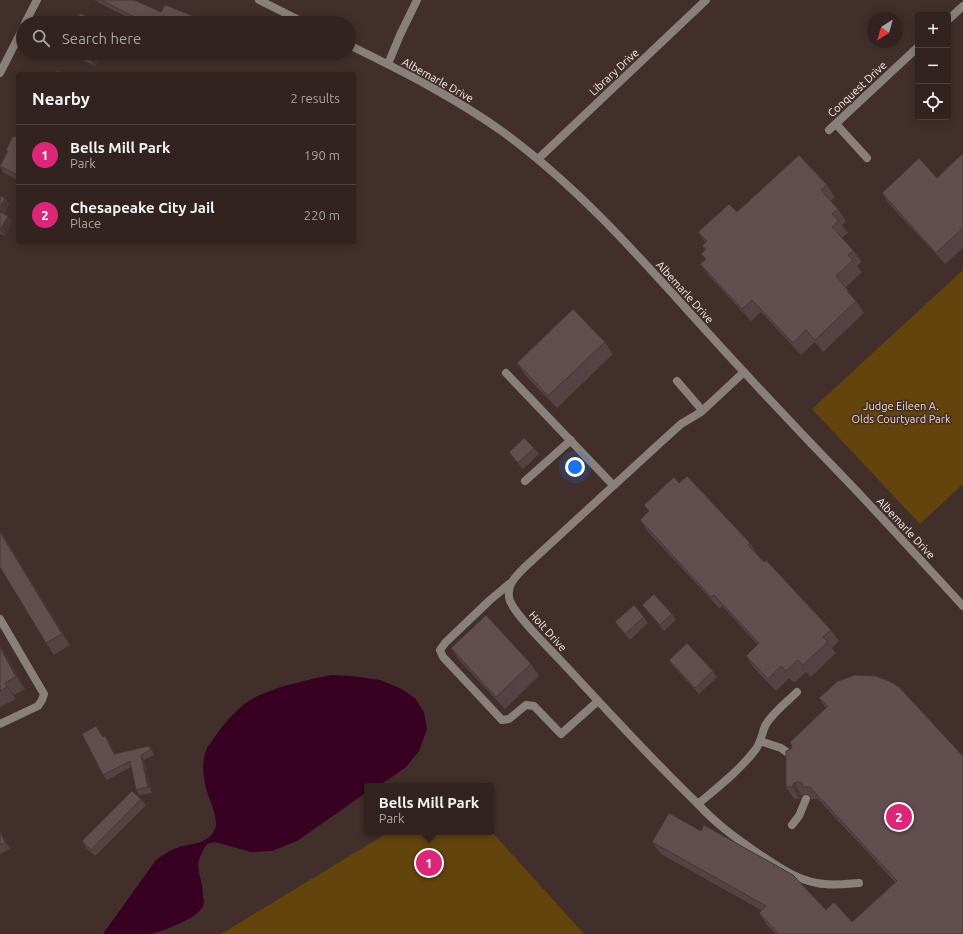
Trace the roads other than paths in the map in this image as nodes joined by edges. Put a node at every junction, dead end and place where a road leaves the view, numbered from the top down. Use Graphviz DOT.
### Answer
graph roads {
  1 [pos="37,0"];
  2 [pos="259,0"];
  3 [pos="416,0"];
  4 [pos="706,0"];
  5 [pos="963,6"];
  6 [pos="29,16"];
  7 [pos="291,16"];
  8 [pos="951,17"];
  9 [pos="16,42"];
  10 [pos="356,48"];
  11 [pos="917,48"];
  12 [pos="388,64"];
  13 [pos="0,73"];
  14 [pos="836,124"];
  15 [pos="829,130"];
  16 [pos="867,158"];
  17 [pos="538,159"];
  18 [pos="744,372"];
  19 [pos="506,373"];
  20 [pos="677,380"];
  21 [pos="702,410"];
  22 [pos="571,440"];
  23 [pos="525,481"];
  24 [pos="613,485"];
  25 [pos="510,584"];
  26 [pos="963,606"];
  27 [pos="0,619"];
  28 [pos="797,692"];
  29 [pos="598,701"];
  30 [pos="0,724"];
  31 [pos="760,741"];
  32 [pos="795,758"];
  33 [pos="806,799"];
  34 [pos="698,804"];
  35 [pos="792,825"];
  36 [pos="860,883"];
  1 -- 6 [label="street"];
  2 -- 7 [label="street"];
  3 -- 12 [label="street"];
  4 -- 17 [label="street, Library Drive"];
  5 -- 8 [label="street"];
  9 -- 13 [label="street"];
  10 -- 12 [label="street, Albemarle Drive"];
  11 -- 14 [label="street, Conquest Drive"];
  12 -- 17 [label="street, Albemarle Drive"];
  14 -- 15 [label="street, Conquest Drive"];
  14 -- 16 [label="street"];
  17 -- 18 [label="street, Albemarle Drive"];
  18 -- 21 [label="street"];
  18 -- 26 [label="street, Albemarle Drive"];
  19 -- 22 [label="street"];
  20 -- 21 [label="street"];
  21 -- 24 [label="street"];
  22 -- 23 [label="street"];
  22 -- 24 [label="street"];
  24 -- 25 [label="street"];
  25 -- 29 [label="street, Holt Drive"];
  25 -- 29 [label="street"];
  27 -- 30 [label="street"];
  28 -- 31 [label="street"];
  29 -- 34 [label="street, Holt Drive"];
  31 -- 32 [label="street"];
  31 -- 34 [label="street"];
  33 -- 35 [label="street"];
  34 -- 36 [label="street, Holt Drive"];
}
